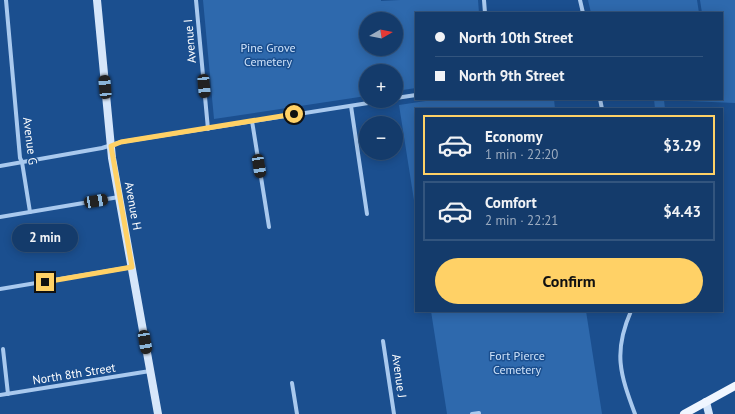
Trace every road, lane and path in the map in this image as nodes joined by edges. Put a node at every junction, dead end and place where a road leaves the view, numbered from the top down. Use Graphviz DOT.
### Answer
graph roads {
  1 [pos="6,0"];
  2 [pos="97,0"];
  3 [pos="196,0"];
  4 [pos="484,0"];
  5 [pos="580,0"];
  6 [pos="485,12"];
  7 [pos="583,12"];
  8 [pos="415,95"];
  9 [pos="403,97"];
  10 [pos="359,105"];
  11 [pos="351,106"];
  12 [pos="252,121"];
  13 [pos="208,129"];
  14 [pos="111,146"];
  15 [pos="22,162"];
  16 [pos="0,166"];
  17 [pos="119,197"];
  18 [pos="30,212"];
  19 [pos="367,214"];
  20 [pos="0,217"];
  21 [pos="269,227"];
  22 [pos="132,267"];
  23 [pos="0,289"];
  24 [pos="631,312"];
  25 [pos="383,340"];
  26 [pos="3,349"];
  27 [pos="150,371"];
  28 [pos="292,383"];
  29 [pos="735,386"];
  30 [pos="8,394"];
  31 [pos="0,395"];
  32 [pos="706,402"];
  33 [pos="479,413"];
  34 [pos="158,414"];
  35 [pos="296,414"];
  36 [pos="394,414"];
  37 [pos="472,414"];
  38 [pos="635,414"];
  39 [pos="684,414"];
  40 [pos="709,414"];
  1 -- 15 [label="street, Avenue G"];
  2 -- 14 [label="street, Avenue H"];
  3 -- 13 [label="street, Avenue I"];
  4 -- 6 [label="street"];
  5 -- 7 [label="street"];
  8 -- 9 [label="street"];
  10 -- 11 [label="street"];
  11 -- 12 [label="street"];
  11 -- 19 [label="street"];
  12 -- 13 [label="street"];
  12 -- 21 [label="street"];
  13 -- 14 [label="street"];
  14 -- 15 [label="street"];
  14 -- 17 [label="street, Avenue H"];
  15 -- 16 [label="street"];
  15 -- 18 [label="street, Avenue G"];
  17 -- 18 [label="street"];
  17 -- 22 [label="street, Avenue H"];
  18 -- 20 [label="street"];
  22 -- 23 [label="street"];
  22 -- 27 [label="street, Avenue H"];
  24 -- 38 [label="street"];
  25 -- 36 [label="street, Avenue J"];
  26 -- 30 [label="street"];
  27 -- 30 [label="street, North 8th Street"];
  27 -- 34 [label="street, Avenue H"];
  28 -- 35 [label="street"];
  29 -- 32 [label="main road"];
  30 -- 31 [label="street, North 8th Street"];
  32 -- 39 [label="main road"];
  32 -- 40 [label="street"];
  33 -- 37 [label="street"];
}
